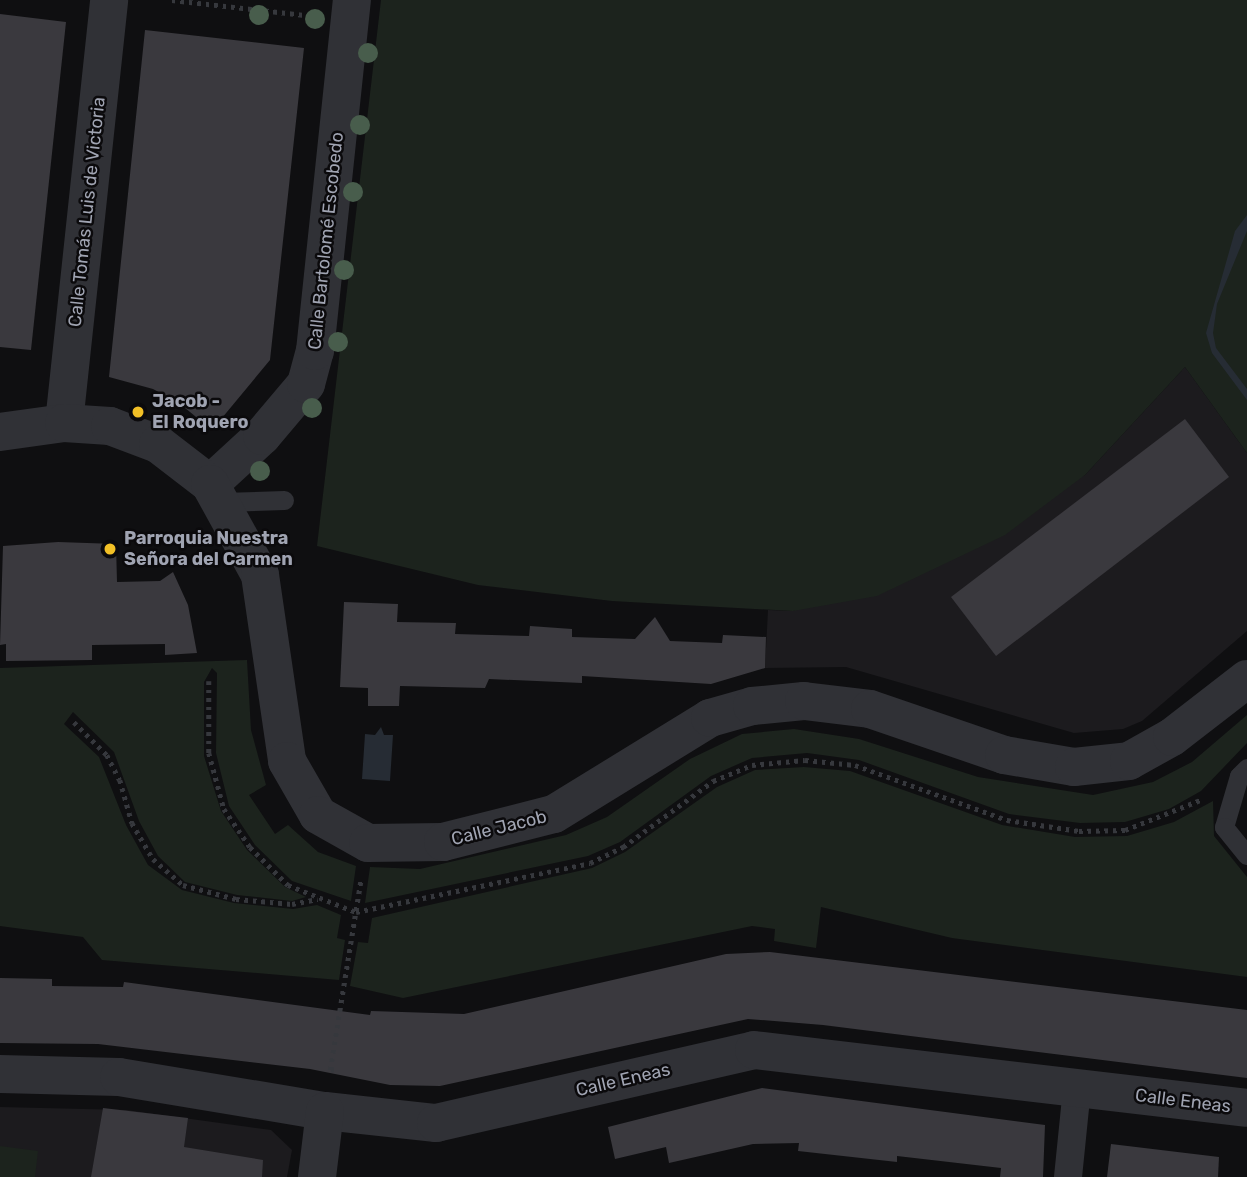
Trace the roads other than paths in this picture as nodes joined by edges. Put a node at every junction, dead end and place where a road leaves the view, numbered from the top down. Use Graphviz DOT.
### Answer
graph roads {
  1 [pos="109,0"];
  2 [pos="336,8"];
  3 [pos="64,423"];
  4 [pos="0,432"];
  5 [pos="216,493"];
  6 [pos="284,500"];
  7 [pos="1247,679"];
  8 [pos="1243,772"];
  9 [pos="1247,855"];
  10 [pos="0,1074"];
  11 [pos="1077,1088"];
  12 [pos="1247,1108"];
  13 [pos="326,1111"];
  14 [pos="317,1177"];
  15 [pos="1069,1177"];
  1 -- 3 [label="street, Calle Tomás Luis de Victoria"];
  2 -- 5 [label="street, Calle Bartolomé Escobedo"];
  3 -- 4 [label="street, Calle Jacob"];
  3 -- 5 [label="street, Calle Jacob"];
  5 -- 6 [label="lane"];
  5 -- 7 [label="street, Calle Jacob"];
  8 -- 9 [label="lane"];
  10 -- 13 [label="street, Calle Eneas"];
  11 -- 12 [label="street, Calle Eneas"];
  11 -- 13 [label="street, Calle Eneas"];
  11 -- 15 [label="street"];
  13 -- 14 [label="street"];
}
